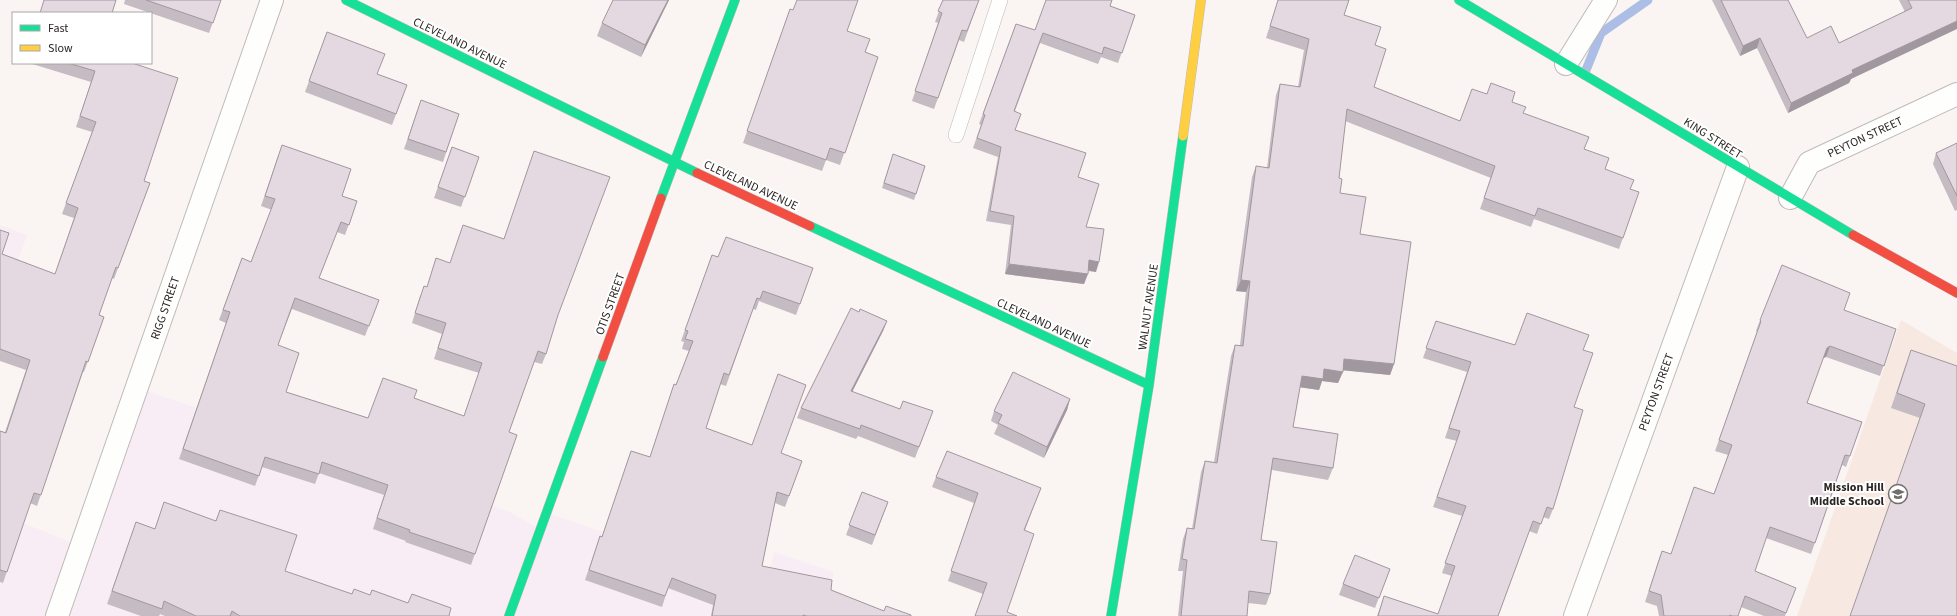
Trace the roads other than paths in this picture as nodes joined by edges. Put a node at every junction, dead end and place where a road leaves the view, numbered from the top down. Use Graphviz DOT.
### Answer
graph roads {
  1 [pos="272,0"];
  2 [pos="346,0"];
  3 [pos="735,0"];
  4 [pos="1000,0"];
  5 [pos="1201,0"];
  6 [pos="1459,0"];
  7 [pos="1606,0"];
  8 [pos="1566,64"];
  9 [pos="1957,94"];
  10 [pos="956,135"];
  11 [pos="674,162"];
  12 [pos="1738,167"];
  13 [pos="1790,198"];
  14 [pos="1957,293"];
  15 [pos="1149,385"];
  16 [pos="57,616"];
  17 [pos="509,616"];
  18 [pos="1111,616"];
  19 [pos="1575,616"];
  1 -- 16 [label="street, RIGG STREET"];
  2 -- 11 [label="street, CLEVELAND AVENUE"];
  3 -- 11 [label="street, OTIS STREET"];
  4 -- 10 [label="lane"];
  5 -- 15 [label="street, WALNUT AVENUE"];
  6 -- 8 [label="street, KING STREET"];
  7 -- 8 [label="street"];
  8 -- 12 [label="street, KING STREET"];
  9 -- 13 [label="street, PEYTON STREET"];
  11 -- 15 [label="street, CLEVELAND AVENUE"];
  11 -- 17 [label="street, OTIS STREET"];
  12 -- 13 [label="street, KING STREET"];
  12 -- 19 [label="street, PEYTON STREET"];
  13 -- 14 [label="street, KING STREET"];
  15 -- 18 [label="street, WALNUT AVENUE"];
}
